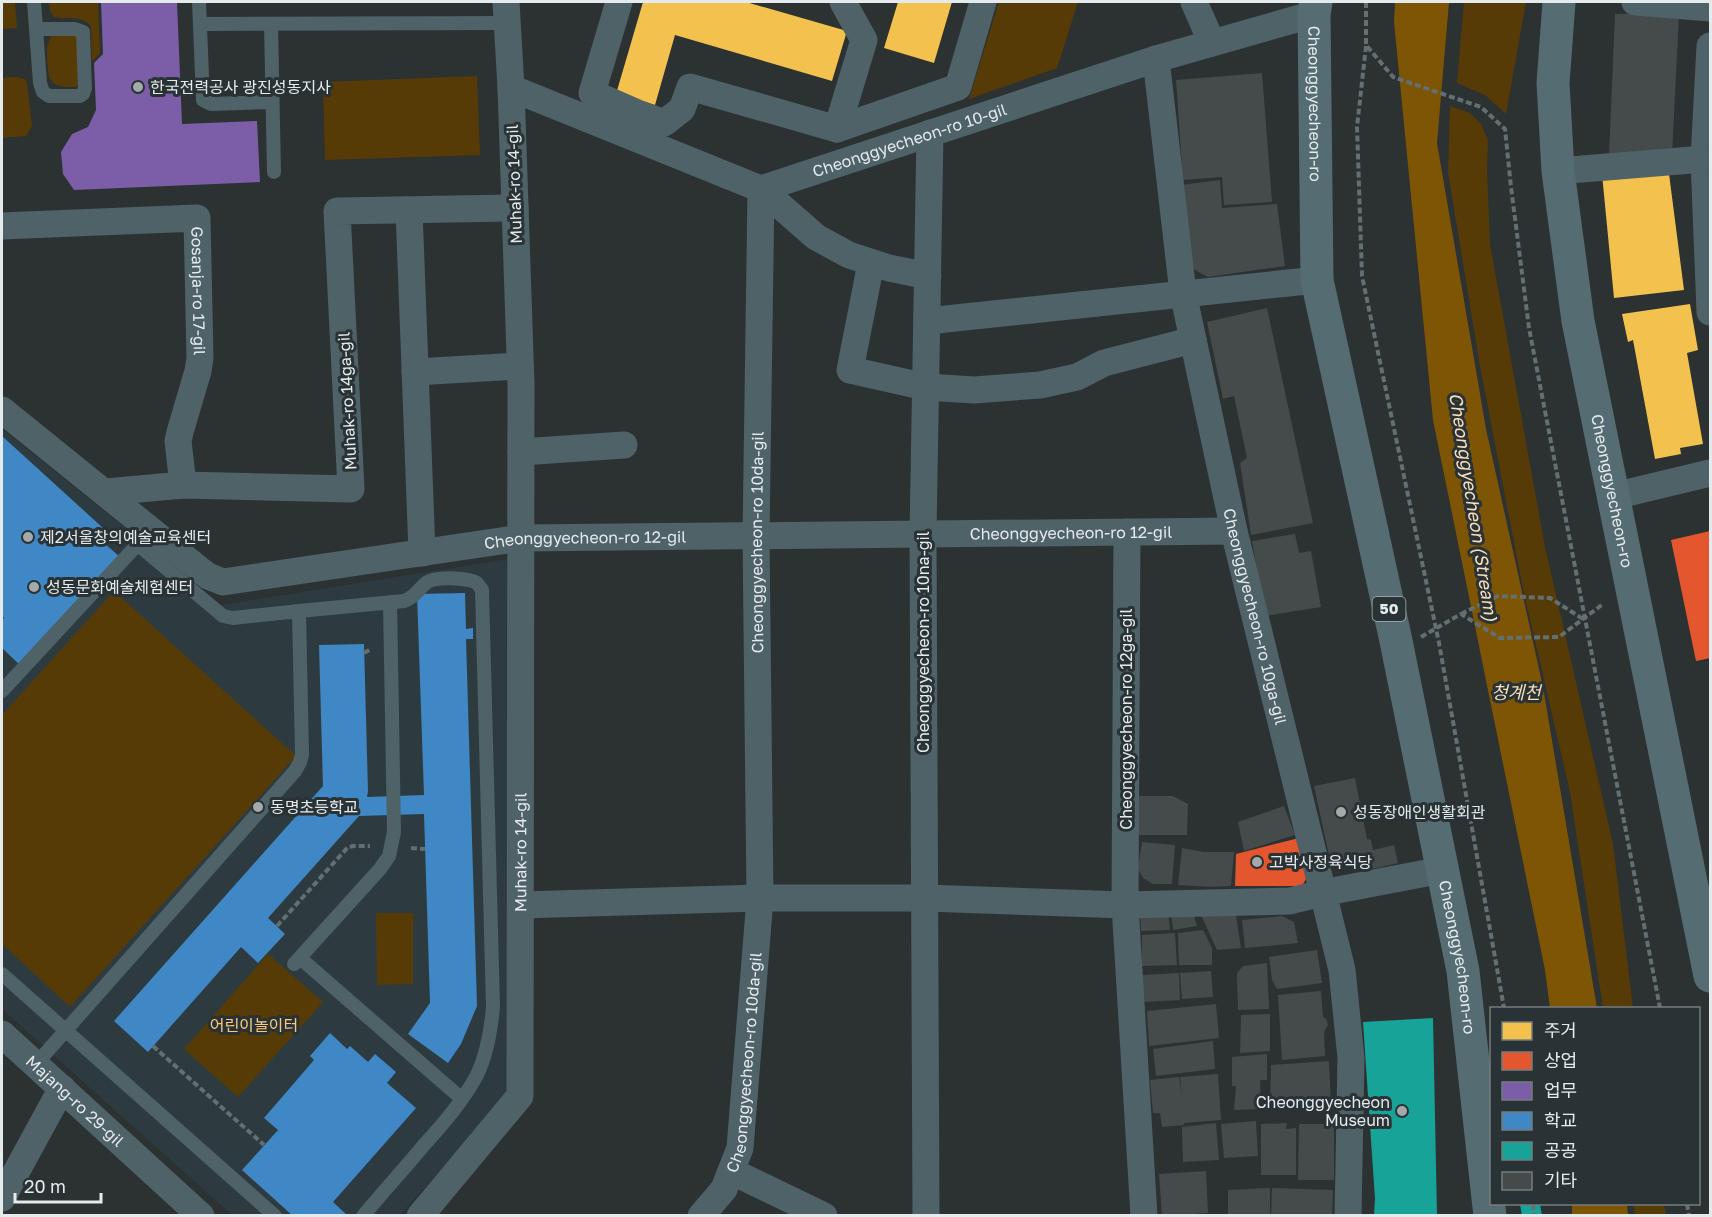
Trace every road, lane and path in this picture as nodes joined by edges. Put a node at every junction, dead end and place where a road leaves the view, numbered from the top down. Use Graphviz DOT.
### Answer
graph roads {
  1 [pos="34,2"];
  2 [pos="199,2"];
  3 [pos="619,2"];
  4 [pos="844,2"];
  5 [pos="983,2"];
  6 [pos="1194,2"];
  7 [pos="1366,2"];
  8 [pos="1559,2"];
  9 [pos="1635,2"];
  10 [pos="1315,8"];
  11 [pos="1710,8"];
  12 [pos="507,12"];
  13 [pos="200,24"];
  14 [pos="271,24"];
  15 [pos="36,29"];
  16 [pos="1212,43"];
  17 [pos="1366,45"];
  18 [pos="1710,46"];
  19 [pos="1156,59"];
  20 [pos="511,88"];
  21 [pos="272,102"];
  22 [pos="837,129"];
  23 [pos="930,133"];
  24 [pos="1704,159"];
  25 [pos="1558,171"];
  26 [pos="274,172"];
  27 [pos="761,189"];
  28 [pos="515,208"];
  29 [pos="409,210"];
  30 [pos="2,226"];
  31 [pos="871,262"];
  32 [pos="928,276"];
  33 [pos="1317,280"];
  34 [pos="1184,293"];
  35 [pos="1710,312"];
  36 [pos="927,321"];
  37 [pos="1193,340"];
  38 [pos="520,366"];
  39 [pos="415,372"];
  40 [pos="926,387"];
  41 [pos="2,410"];
  42 [pos="624,445"];
  43 [pos="521,452"];
  44 [pos="1710,473"];
  45 [pos="183,485"];
  46 [pos="106,492"];
  47 [pos="1614,496"];
  48 [pos="1234,531"];
  49 [pos="1127,532"];
  50 [pos="923,534"];
  51 [pos="756,536"];
  52 [pos="144,537"];
  53 [pos="521,538"];
  54 [pos="422,553"];
  55 [pos="390,602"];
  56 [pos="1603,604"];
  57 [pos="299,611"];
  58 [pos="1461,614"];
  59 [pos="1583,619"];
  60 [pos="1421,637"];
  61 [pos="2,691"];
  62 [pos="392,847"];
  63 [pos="425,849"];
  64 [pos="1442,870"];
  65 [pos="1322,893"];
  66 [pos="760,898"];
  67 [pos="925,898"];
  68 [pos="521,904"];
  69 [pos="1125,905"];
  70 [pos="277,926"];
  71 [pos="2,974"];
  72 [pos="1710,976"];
  73 [pos="1504,1007"];
  74 [pos="1660,1007"];
  75 [pos="65,1031"];
  76 [pos="2,1034"];
  77 [pos="153,1046"];
  78 [pos="36,1064"];
  79 [pos="63,1088"];
  80 [pos="462,1099"];
  81 [pos="264,1145"];
  82 [pos="731,1171"];
  83 [pos="2,1198"];
  84 [pos="201,1215"];
  85 [pos="275,1215"];
  86 [pos="363,1215"];
  87 [pos="420,1215"];
  88 [pos="701,1215"];
  89 [pos="824,1215"];
  90 [pos="926,1215"];
  91 [pos="1144,1215"];
  92 [pos="1348,1215"];
  93 [pos="1490,1215"];
  1 -- 15 [label="lane"];
  2 -- 13 [label="lane"];
  3 -- 22 [label="street"];
  4 -- 22 [label="street"];
  5 -- 22 [label="street"];
  6 -- 16 [label="street"];
  7 -- 17 [label="path"];
  8 -- 25 [label="main road, Cheonggyecheon-ro"];
  9 -- 11 [label="street"];
  10 -- 16 [label="street, Cheonggyecheon-ro 10-gil"];
  10 -- 33 [label="main road, Cheonggyecheon-ro / 50"];
  12 -- 14 [label="lane"];
  12 -- 20 [label="street, Muhak-ro 14-gil"];
  13 -- 14 [label="lane"];
  13 -- 21 [label="lane"];
  14 -- 21 [label="lane"];
  15 -- 15 [label="lane"];
  16 -- 19 [label="street, Cheonggyecheon-ro 10-gil"];
  17 -- 73 [label="path"];
  17 -- 74 [label="path"];
  18 -- 24 [label="street"];
  19 -- 23 [label="street, Cheonggyecheon-ro 10-gil"];
  19 -- 34 [label="street, Cheonggyecheon-ro 10ga-gil"];
  20 -- 27 [label="street"];
  20 -- 28 [label="street, Muhak-ro 14-gil"];
  21 -- 26 [label="lane"];
  23 -- 27 [label="street, Cheonggyecheon-ro 10-gil"];
  23 -- 32 [label="street, Cheonggyecheon-ro 10na-gil"];
  24 -- 25 [label="street"];
  24 -- 35 [label="street"];
  25 -- 47 [label="main road, Cheonggyecheon-ro"];
  27 -- 31 [label="street"];
  27 -- 51 [label="street, Cheonggyecheon-ro 10da-gil"];
  28 -- 29 [label="street, Muhak-ro 14ga-gil"];
  28 -- 38 [label="street, Muhak-ro 14-gil"];
  29 -- 39 [label="street"];
  29 -- 45 [label="street, Muhak-ro 14ga-gil"];
  30 -- 45 [label="street, Gosanja-ro 17-gil"];
  31 -- 32 [label="street"];
  31 -- 40 [label="street"];
  32 -- 36 [label="street, Cheonggyecheon-ro 10na-gil"];
  33 -- 34 [label="street"];
  33 -- 64 [label="main road, Cheonggyecheon-ro / 50"];
  34 -- 36 [label="street"];
  34 -- 37 [label="street, Cheonggyecheon-ro 10ga-gil"];
  36 -- 40 [label="street, Cheonggyecheon-ro 10na-gil"];
  37 -- 40 [label="street"];
  37 -- 48 [label="street, Cheonggyecheon-ro 10ga-gil"];
  38 -- 39 [label="street"];
  38 -- 43 [label="street, Muhak-ro 14-gil"];
  39 -- 54 [label="street"];
  40 -- 50 [label="street, Cheonggyecheon-ro 10na-gil"];
  41 -- 46 [label="street, Cheonggyecheon-ro 12-gil"];
  42 -- 43 [label="street"];
  43 -- 53 [label="street, Muhak-ro 14-gil"];
  44 -- 47 [label="street"];
  45 -- 46 [label="street, Muhak-ro 14ga-gil"];
  46 -- 52 [label="street, Cheonggyecheon-ro 12-gil"];
  47 -- 72 [label="main road, Cheonggyecheon-ro"];
  48 -- 49 [label="street, Cheonggyecheon-ro 12-gil"];
  48 -- 65 [label="street, Cheonggyecheon-ro 10ga-gil"];
  49 -- 50 [label="street, Cheonggyecheon-ro 12-gil"];
  49 -- 69 [label="street, Cheonggyecheon-ro 12ga-gil"];
  50 -- 51 [label="street, Cheonggyecheon-ro 12-gil"];
  50 -- 67 [label="street, Cheonggyecheon-ro 10na-gil"];
  51 -- 53 [label="street, Cheonggyecheon-ro 12-gil"];
  51 -- 66 [label="street, Cheonggyecheon-ro 10da-gil"];
  52 -- 54 [label="street, Cheonggyecheon-ro 12-gil"];
  52 -- 57 [label="lane"];
  52 -- 61 [label="lane"];
  53 -- 54 [label="street, Cheonggyecheon-ro 12-gil"];
  53 -- 68 [label="street, Muhak-ro 14-gil"];
  55 -- 57 [label="lane"];
  55 -- 62 [label="lane"];
  55 -- 80 [label="lane"];
  56 -- 59 [label="path, bridge"];
  57 -- 75 [label="lane"];
  58 -- 59 [label="path"];
  58 -- 59 [label="path, bridge"];
  58 -- 60 [label="path, bridge"];
  62 -- 63 [label="path"];
  62 -- 70 [label="path"];
  62 -- 80 [label="lane"];
  64 -- 65 [label="street"];
  64 -- 93 [label="main road, Cheonggyecheon-ro / 50"];
  65 -- 69 [label="street"];
  65 -- 92 [label="street, Cheonggyecheon-ro 10ga-gil"];
  66 -- 67 [label="street"];
  66 -- 68 [label="street"];
  66 -- 82 [label="street, Cheonggyecheon-ro 10da-gil"];
  67 -- 69 [label="street"];
  67 -- 90 [label="street, Cheonggyecheon-ro 10na-gil"];
  68 -- 87 [label="street, Muhak-ro 14-gil"];
  69 -- 91 [label="street, Cheonggyecheon-ro 12ga-gil"];
  71 -- 75 [label="lane"];
  75 -- 78 [label="lane"];
  75 -- 85 [label="lane"];
  76 -- 78 [label="street, Majang-ro 29-gil"];
  77 -- 81 [label="path"];
  78 -- 79 [label="street, Majang-ro 29-gil"];
  79 -- 83 [label="street"];
  79 -- 84 [label="street, Majang-ro 29-gil"];
  80 -- 86 [label="lane"];
  82 -- 88 [label="street, Cheonggyecheon-ro 10da-gil"];
  82 -- 89 [label="street"];
}
